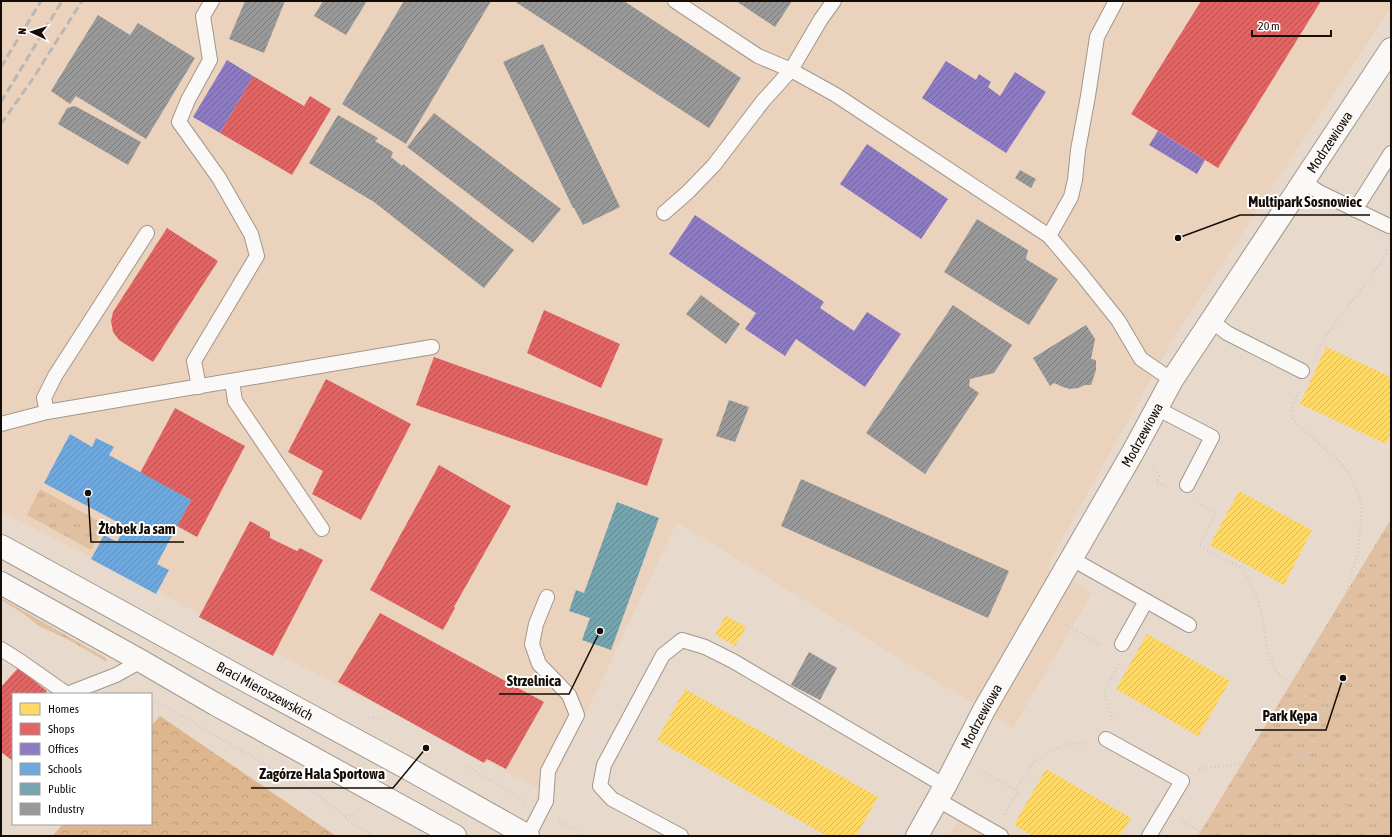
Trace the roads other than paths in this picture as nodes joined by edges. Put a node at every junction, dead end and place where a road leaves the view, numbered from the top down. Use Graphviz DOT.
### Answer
graph roads {
  1 [pos="212,1"];
  2 [pos="675,1"];
  3 [pos="834,1"];
  4 [pos="1116,1"];
  5 [pos="1390,53"];
  6 [pos="791,70"];
  7 [pos="1391,153"];
  8 [pos="1304,182"];
  9 [pos="1355,210"];
  10 [pos="664,213"];
  11 [pos="1389,226"];
  12 [pos="147,233"];
  13 [pos="1049,236"];
  14 [pos="1212,321"];
  15 [pos="432,347"];
  16 [pos="1307,366"];
  17 [pos="1172,380"];
  18 [pos="232,381"];
  19 [pos="199,387"];
  20 [pos="1156,408"];
  21 [pos="47,412"];
  22 [pos="1,424"];
  23 [pos="1187,484"];
  24 [pos="322,529"];
  25 [pos="1,546"];
  26 [pos="1072,560"];
  27 [pos="1,583"];
  28 [pos="547,597"];
  29 [pos="1146,601"];
  30 [pos="1189,625"];
  31 [pos="1,649"];
  32 [pos="1122,651"];
  33 [pos="141,661"];
  34 [pos="66,693"];
  35 [pos="69,693"];
  36 [pos="1106,739"];
  37 [pos="942,793"];
  38 [pos="998,834"];
  39 [pos="455,836"];
  40 [pos="528,836"];
  41 [pos="680,836"];
  42 [pos="917,836"];
  43 [pos="1149,836"];
  1 -- 19 [label="lane"];
  2 -- 6 [label="lane"];
  3 -- 6 [label="lane"];
  4 -- 13 [label="lane"];
  5 -- 8 [label="main road, Modrzewiowa"];
  6 -- 10 [label="lane"];
  6 -- 13 [label="lane"];
  7 -- 9 [label="lane"];
  8 -- 9 [label="lane"];
  8 -- 14 [label="main road, Modrzewiowa"];
  9 -- 11 [label="lane"];
  12 -- 21 [label="lane"];
  13 -- 17 [label="lane"];
  14 -- 16 [label="lane"];
  14 -- 17 [label="main road, Modrzewiowa"];
  15 -- 18 [label="lane"];
  17 -- 20 [label="main road, Modrzewiowa"];
  18 -- 19 [label="lane"];
  18 -- 24 [label="lane"];
  19 -- 21 [label="lane"];
  20 -- 23 [label="lane"];
  20 -- 26 [label="main road, Modrzewiowa"];
  21 -- 22 [label="lane"];
  25 -- 40 [label="main road, Braci Mieroszewskich"];
  26 -- 29 [label="lane"];
  26 -- 37 [label="main road, Modrzewiowa"];
  27 -- 33 [label="main road"];
  28 -- 40 [label="lane"];
  29 -- 30 [label="lane"];
  29 -- 32 [label="lane"];
  31 -- 34 [label="lane"];
  33 -- 35 [label="lane"];
  33 -- 39 [label="main road"];
  36 -- 43 [label="lane"];
  37 -- 38 [label="lane"];
  37 -- 41 [label="lane"];
  37 -- 42 [label="main road, Modrzewiowa"];
}
